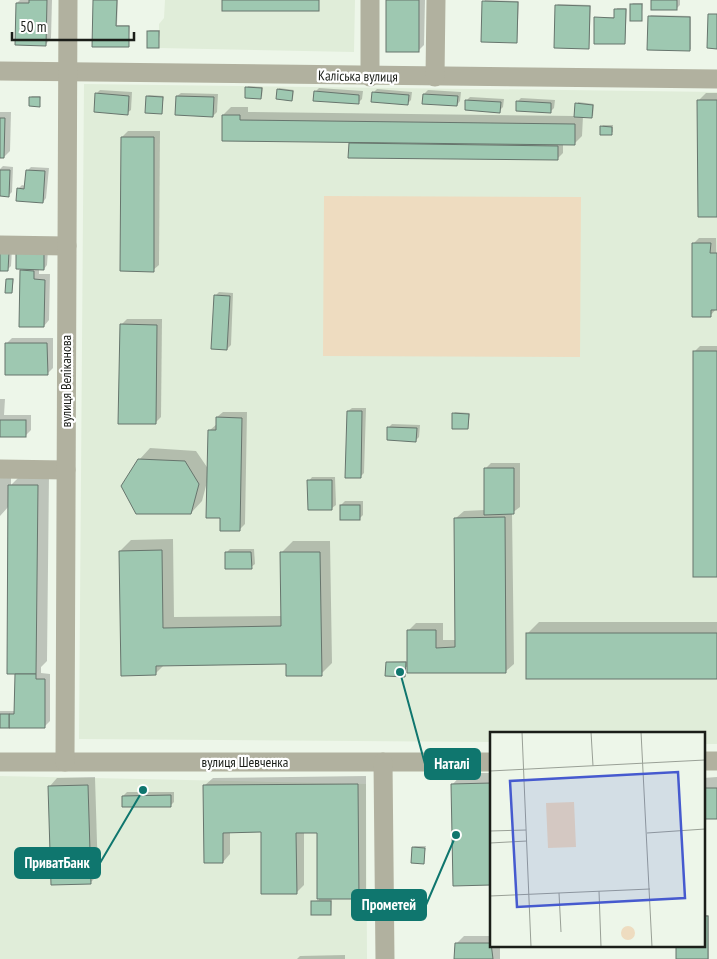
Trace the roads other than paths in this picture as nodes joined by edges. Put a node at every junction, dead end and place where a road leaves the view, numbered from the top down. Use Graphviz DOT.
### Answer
graph roads {
  1 [pos="68,0"];
  2 [pos="370,0"];
  3 [pos="436,0"];
  4 [pos="0,71"];
  5 [pos="68,72"];
  6 [pos="370,77"];
  7 [pos="435,77"];
  8 [pos="717,79"];
  9 [pos="0,245"];
  10 [pos="67,246"];
  11 [pos="0,469"];
  12 [pos="66,470"];
  13 [pos="704,761"];
  14 [pos="717,761"];
  15 [pos="0,762"];
  16 [pos="64,762"];
  17 [pos="383,762"];
  18 [pos="490,762"];
  19 [pos="385,959"];
  1 -- 5 [label="street, вулиця Веліканова"];
  2 -- 6 [label="street"];
  3 -- 7 [label="street"];
  4 -- 5 [label="street, Каліська вулиця"];
  5 -- 6 [label="street, Каліська вулиця"];
  5 -- 10 [label="street, вулиця Веліканова"];
  6 -- 7 [label="street, Каліська вулиця"];
  7 -- 8 [label="street, Каліська вулиця"];
  9 -- 10 [label="street"];
  10 -- 12 [label="street, вулиця Веліканова"];
  11 -- 12 [label="street"];
  12 -- 16 [label="street, вулиця Веліканова"];
  13 -- 14 [label="street"];
  15 -- 16 [label="street, вулиця Шевченка"];
  16 -- 17 [label="street, вулиця Шевченка"];
  17 -- 18 [label="street, вулиця Шевченка"];
  17 -- 19 [label="street"];
}
